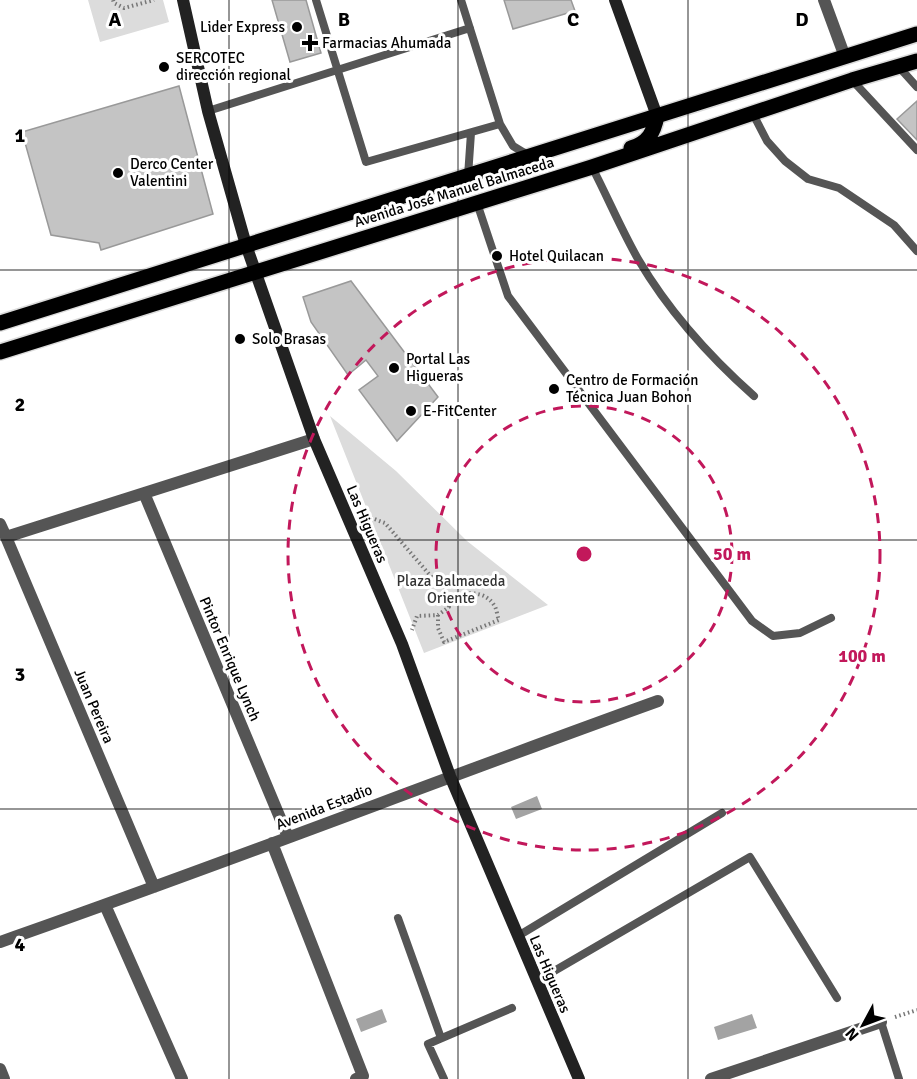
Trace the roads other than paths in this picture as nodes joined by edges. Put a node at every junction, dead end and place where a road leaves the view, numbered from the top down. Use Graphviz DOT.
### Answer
graph roads {
  1 [pos="183,0"];
  2 [pos="316,0"];
  3 [pos="461,0"];
  4 [pos="615,0"];
  5 [pos="824,0"];
  6 [pos="470,28"];
  7 [pos="917,34"];
  8 [pos="845,57"];
  9 [pos="917,61"];
  10 [pos="899,67"];
  11 [pos="338,70"];
  12 [pos="852,80"];
  13 [pos="917,87"];
  14 [pos="208,111"];
  15 [pos="753,114"];
  16 [pos="657,116"];
  17 [pos="500,124"];
  18 [pos="471,133"];
  19 [pos="917,150"];
  20 [pos="531,157"];
  21 [pos="592,167"];
  22 [pos="468,176"];
  23 [pos="523,189"];
  24 [pos="477,203"];
  25 [pos="246,245"];
  26 [pos="917,251"];
  27 [pos="256,272"];
  28 [pos="0,322"];
  29 [pos="0,352"];
  30 [pos="754,396"];
  31 [pos="314,439"];
  32 [pos="144,493"];
  33 [pos="0,524"];
  34 [pos="6,537"];
  35 [pos="831,618"];
  36 [pos="658,701"];
  37 [pos="450,776"];
  38 [pos="722,813"];
  39 [pos="288,837"];
  40 [pos="272,843"];
  41 [pos="154,887"];
  42 [pos="105,905"];
  43 [pos="398,918"];
  44 [pos="518,936"];
  45 [pos="0,942"];
  46 [pos="537,981"];
  47 [pos="837,998"];
  48 [pos="512,1008"];
  49 [pos="881,1022"];
  50 [pos="441,1038"];
  51 [pos="0,1069"];
  52 [pos="359,1077"];
  53 [pos="4,1079"];
  54 [pos="182,1079"];
  55 [pos="444,1079"];
  56 [pos="579,1079"];
  57 [pos="711,1079"];
  58 [pos="900,1079"];
  1 -- 14 [label="main road, Las Higueras"];
  2 -- 11 [label="lane"];
  3 -- 6 [label="lane"];
  4 -- 16 [label="main road"];
  5 -- 8 [label="street"];
  6 -- 11 [label="lane"];
  6 -- 17 [label="lane"];
  7 -- 8 [label="main road, Avenida José Manuel Balmaceda"];
  8 -- 16 [label="main road, Avenida José Manuel Balmaceda"];
  9 -- 10 [label="main road, Avenida José Manuel Balmaceda"];
  10 -- 12 [label="main road, Avenida José Manuel Balmaceda"];
  10 -- 13 [label="lane"];
  11 -- 14 [label="lane"];
  11 -- 18 [label="lane"];
  12 -- 15 [label="main road, Avenida José Manuel Balmaceda"];
  12 -- 19 [label="lane"];
  14 -- 25 [label="main road, Las Higueras"];
  15 -- 21 [label="main road, Avenida José Manuel Balmaceda"];
  15 -- 26 [label="lane"];
  16 -- 20 [label="main road, Avenida José Manuel Balmaceda"];
  16 -- 23 [label="main road"];
  17 -- 18 [label="lane"];
  17 -- 20 [label="lane"];
  18 -- 22 [label="lane"];
  20 -- 22 [label="main road, Avenida José Manuel Balmaceda"];
  21 -- 23 [label="main road, Avenida José Manuel Balmaceda"];
  21 -- 30 [label="lane"];
  22 -- 25 [label="main road, Avenida José Manuel Balmaceda"];
  23 -- 24 [label="main road, Avenida José Manuel Balmaceda"];
  24 -- 27 [label="main road, Avenida José Manuel Balmaceda"];
  24 -- 35 [label="lane"];
  25 -- 27 [label="main road, Las Higueras"];
  25 -- 28 [label="main road, Avenida José Manuel Balmaceda"];
  27 -- 29 [label="main road, Avenida José Manuel Balmaceda"];
  27 -- 31 [label="main road, Las Higueras"];
  31 -- 32 [label="street"];
  31 -- 37 [label="main road, Las Higueras"];
  32 -- 34 [label="street"];
  32 -- 39 [label="street, Pintor Enrique Lynch"];
  33 -- 34 [label="street, Juan Pereira"];
  34 -- 41 [label="street, Juan Pereira"];
  36 -- 37 [label="street, Avenida Estadio"];
  37 -- 39 [label="street, Avenida Estadio"];
  37 -- 44 [label="main road, Las Higueras"];
  38 -- 44 [label="lane"];
  39 -- 40 [label="street, Avenida Estadio"];
  40 -- 41 [label="street, Avenida Estadio"];
  40 -- 52 [label="street"];
  41 -- 42 [label="street, Avenida Estadio"];
  42 -- 45 [label="street, Avenida Estadio"];
  42 -- 54 [label="street"];
  43 -- 50 [label="lane"];
  44 -- 46 [label="main road, Las Higueras"];
  46 -- 47 [label="lane"];
  46 -- 56 [label="main road, Las Higueras"];
  48 -- 50 [label="lane"];
  49 -- 57 [label="street"];
  49 -- 58 [label="lane"];
  50 -- 55 [label="lane"];
  51 -- 53 [label="street"];
}
